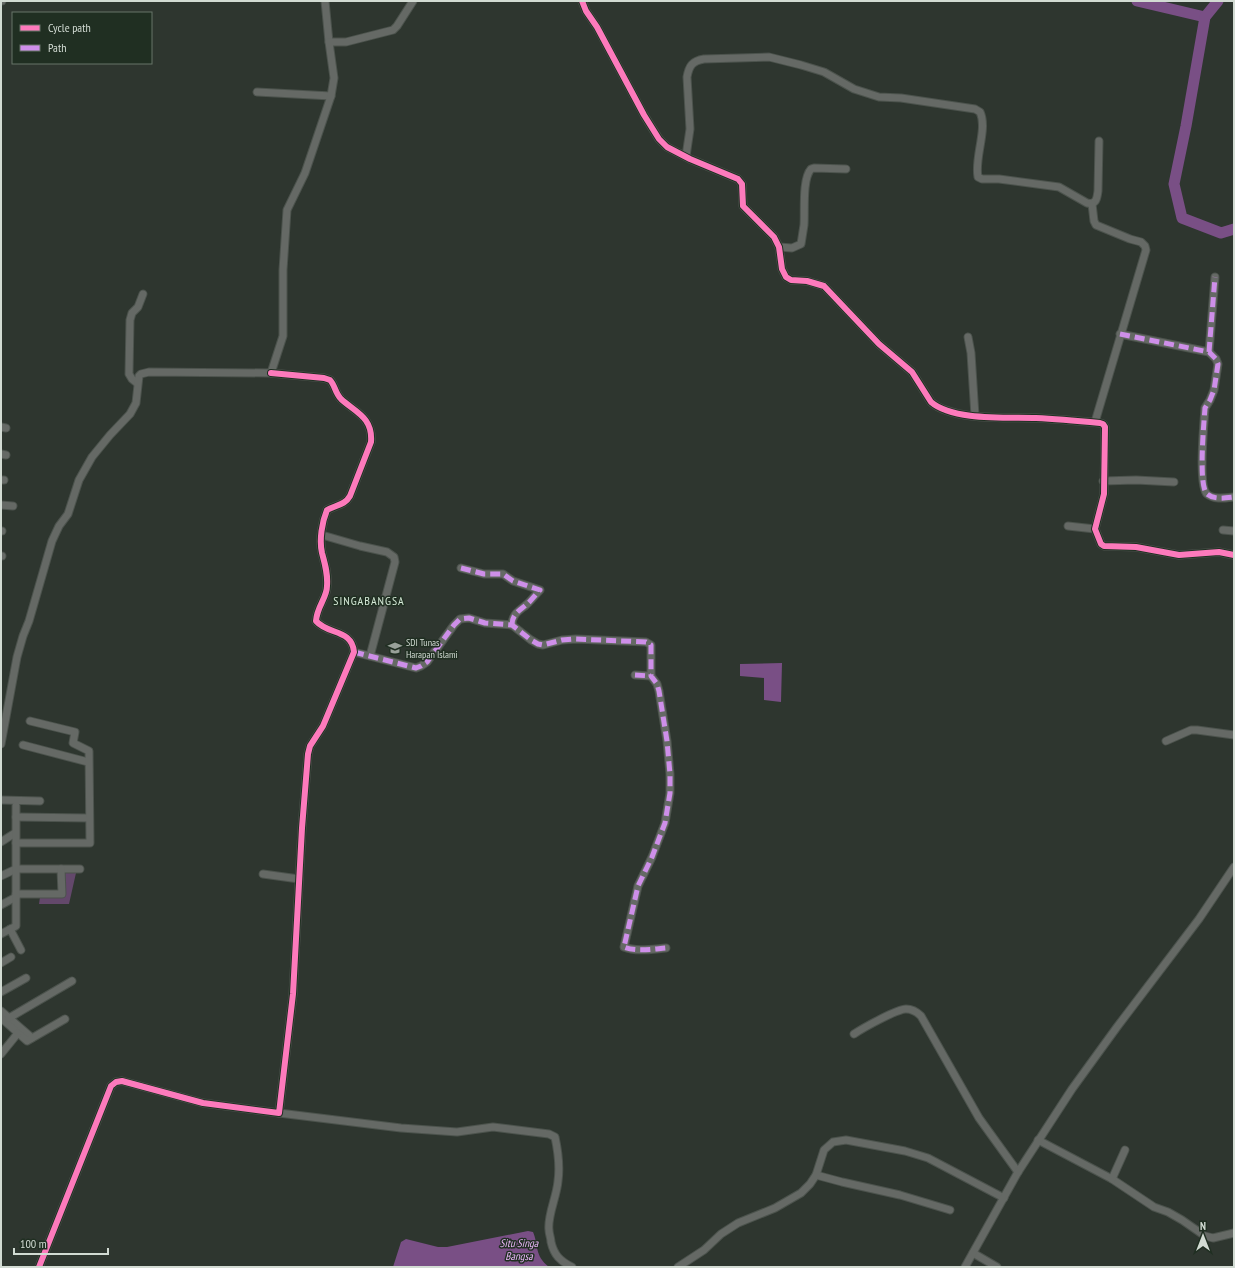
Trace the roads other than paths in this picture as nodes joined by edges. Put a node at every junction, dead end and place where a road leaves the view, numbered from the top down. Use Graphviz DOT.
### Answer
graph roads {
  1 [pos="325,1"];
  2 [pos="413,1"];
  3 [pos="582,1"];
  4 [pos="329,42"];
  5 [pos="257,92"];
  6 [pos="331,96"];
  7 [pos="1099,141"];
  8 [pos="686,156"];
  9 [pos="846,170"];
  10 [pos="1092,204"];
  11 [pos="779,247"];
  12 [pos="1215,277"];
  13 [pos="143,294"];
  14 [pos="1120,334"];
  15 [pos="968,337"];
  16 [pos="1209,352"];
  17 [pos="271,373"];
  18 [pos="137,383"];
  19 [pos="975,416"];
  20 [pos="1095,422"];
  21 [pos="1103,481"];
  22 [pos="1174,482"];
  23 [pos="1234,497"];
  24 [pos="1,505"];
  25 [pos="13,506"];
  26 [pos="1068,526"];
  27 [pos="1095,529"];
  28 [pos="1223,530"];
  29 [pos="1234,531"];
  30 [pos="322,535"];
  31 [pos="1234,555"];
  32 [pos="461,568"];
  33 [pos="512,625"];
  34 [pos="354,652"];
  35 [pos="370,656"];
  36 [pos="635,675"];
  37 [pos="651,676"];
  38 [pos="30,721"];
  39 [pos="1234,735"];
  40 [pos="1166,741"];
  41 [pos="1,744"];
  42 [pos="23,745"];
  43 [pos="88,762"];
  44 [pos="1,800"];
  45 [pos="40,801"];
  46 [pos="16,806"];
  47 [pos="16,818"];
  48 [pos="89,818"];
  49 [pos="15,833"];
  50 [pos="1,842"];
  51 [pos="16,843"];
  52 [pos="1234,867"];
  53 [pos="16,868"];
  54 [pos="61,869"];
  55 [pos="80,869"];
  56 [pos="263,874"];
  57 [pos="1,876"];
  58 [pos="299,880"];
  59 [pos="16,895"];
  60 [pos="1,905"];
  61 [pos="10,929"];
  62 [pos="1,934"];
  63 [pos="666,948"];
  64 [pos="21,950"];
  65 [pos="11,957"];
  66 [pos="1,963"];
  67 [pos="26,978"];
  68 [pos="72,982"];
  69 [pos="1,992"];
  70 [pos="1,1011"];
  71 [pos="1,1018"];
  72 [pos="9,1018"];
  73 [pos="65,1020"];
  74 [pos="18,1033"];
  75 [pos="854,1034"];
  76 [pos="32,1038"];
  77 [pos="1,1054"];
  78 [pos="280,1113"];
  79 [pos="1038,1140"];
  80 [pos="1125,1150"];
  81 [pos="1018,1172"];
  82 [pos="816,1175"];
  83 [pos="1112,1179"];
  84 [pos="1004,1198"];
  85 [pos="950,1210"];
  86 [pos="1234,1233"];
  87 [pos="973,1253"];
  88 [pos="39,1267"];
  89 [pos="572,1267"];
  90 [pos="678,1267"];
  91 [pos="965,1267"];
  92 [pos="997,1267"];
  1 -- 4 [label="street"];
  2 -- 4 [label="street"];
  3 -- 8 [label="street"];
  4 -- 6 [label="street"];
  5 -- 6 [label="street"];
  6 -- 17 [label="street"];
  7 -- 10 [label="street"];
  8 -- 10 [label="street"];
  8 -- 11 [label="street"];
  9 -- 11 [label="street"];
  10 -- 14 [label="street"];
  11 -- 19 [label="street"];
  12 -- 16 [label="street"];
  13 -- 18 [label="street"];
  14 -- 16 [label="street"];
  14 -- 20 [label="street"];
  15 -- 19 [label="street"];
  16 -- 23 [label="street"];
  17 -- 18 [label="street"];
  17 -- 30 [label="street"];
  18 -- 41 [label="street"];
  19 -- 20 [label="street"];
  20 -- 21 [label="street"];
  21 -- 22 [label="street"];
  21 -- 27 [label="street"];
  24 -- 25 [label="street"];
  26 -- 27 [label="street"];
  27 -- 31 [label="street"];
  28 -- 29 [label="street"];
  30 -- 34 [label="street"];
  30 -- 35 [label="street"];
  32 -- 33 [label="street"];
  33 -- 35 [label="street"];
  33 -- 37 [label="street"];
  34 -- 35 [label="street"];
  34 -- 58 [label="street"];
  36 -- 37 [label="street"];
  37 -- 63 [label="street"];
  38 -- 43 [label="street"];
  39 -- 40 [label="street"];
  42 -- 43 [label="street"];
  43 -- 48 [label="street"];
  44 -- 45 [label="street"];
  46 -- 47 [label="street"];
  47 -- 48 [label="street"];
  47 -- 49 [label="street"];
  48 -- 51 [label="street"];
  49 -- 50 [label="street"];
  49 -- 51 [label="street"];
  51 -- 53 [label="street"];
  52 -- 79 [label="street"];
  53 -- 54 [label="street"];
  53 -- 57 [label="street"];
  53 -- 59 [label="street"];
  54 -- 55 [label="street"];
  54 -- 59 [label="street"];
  56 -- 58 [label="street"];
  58 -- 78 [label="street"];
  59 -- 60 [label="street"];
  59 -- 61 [label="street"];
  61 -- 62 [label="street"];
  61 -- 64 [label="street"];
  65 -- 66 [label="street"];
  67 -- 69 [label="street"];
  68 -- 72 [label="street"];
  70 -- 72 [label="street"];
  71 -- 74 [label="street"];
  72 -- 76 [label="street"];
  73 -- 76 [label="street"];
  74 -- 76 [label="street"];
  74 -- 77 [label="street"];
  75 -- 81 [label="street"];
  78 -- 88 [label="street"];
  78 -- 89 [label="street"];
  79 -- 81 [label="street"];
  79 -- 83 [label="street"];
  80 -- 83 [label="street"];
  81 -- 84 [label="street"];
  82 -- 84 [label="street"];
  82 -- 85 [label="street"];
  82 -- 90 [label="street"];
  83 -- 86 [label="street"];
  84 -- 87 [label="street"];
  87 -- 91 [label="street"];
  87 -- 92 [label="street"];
}
